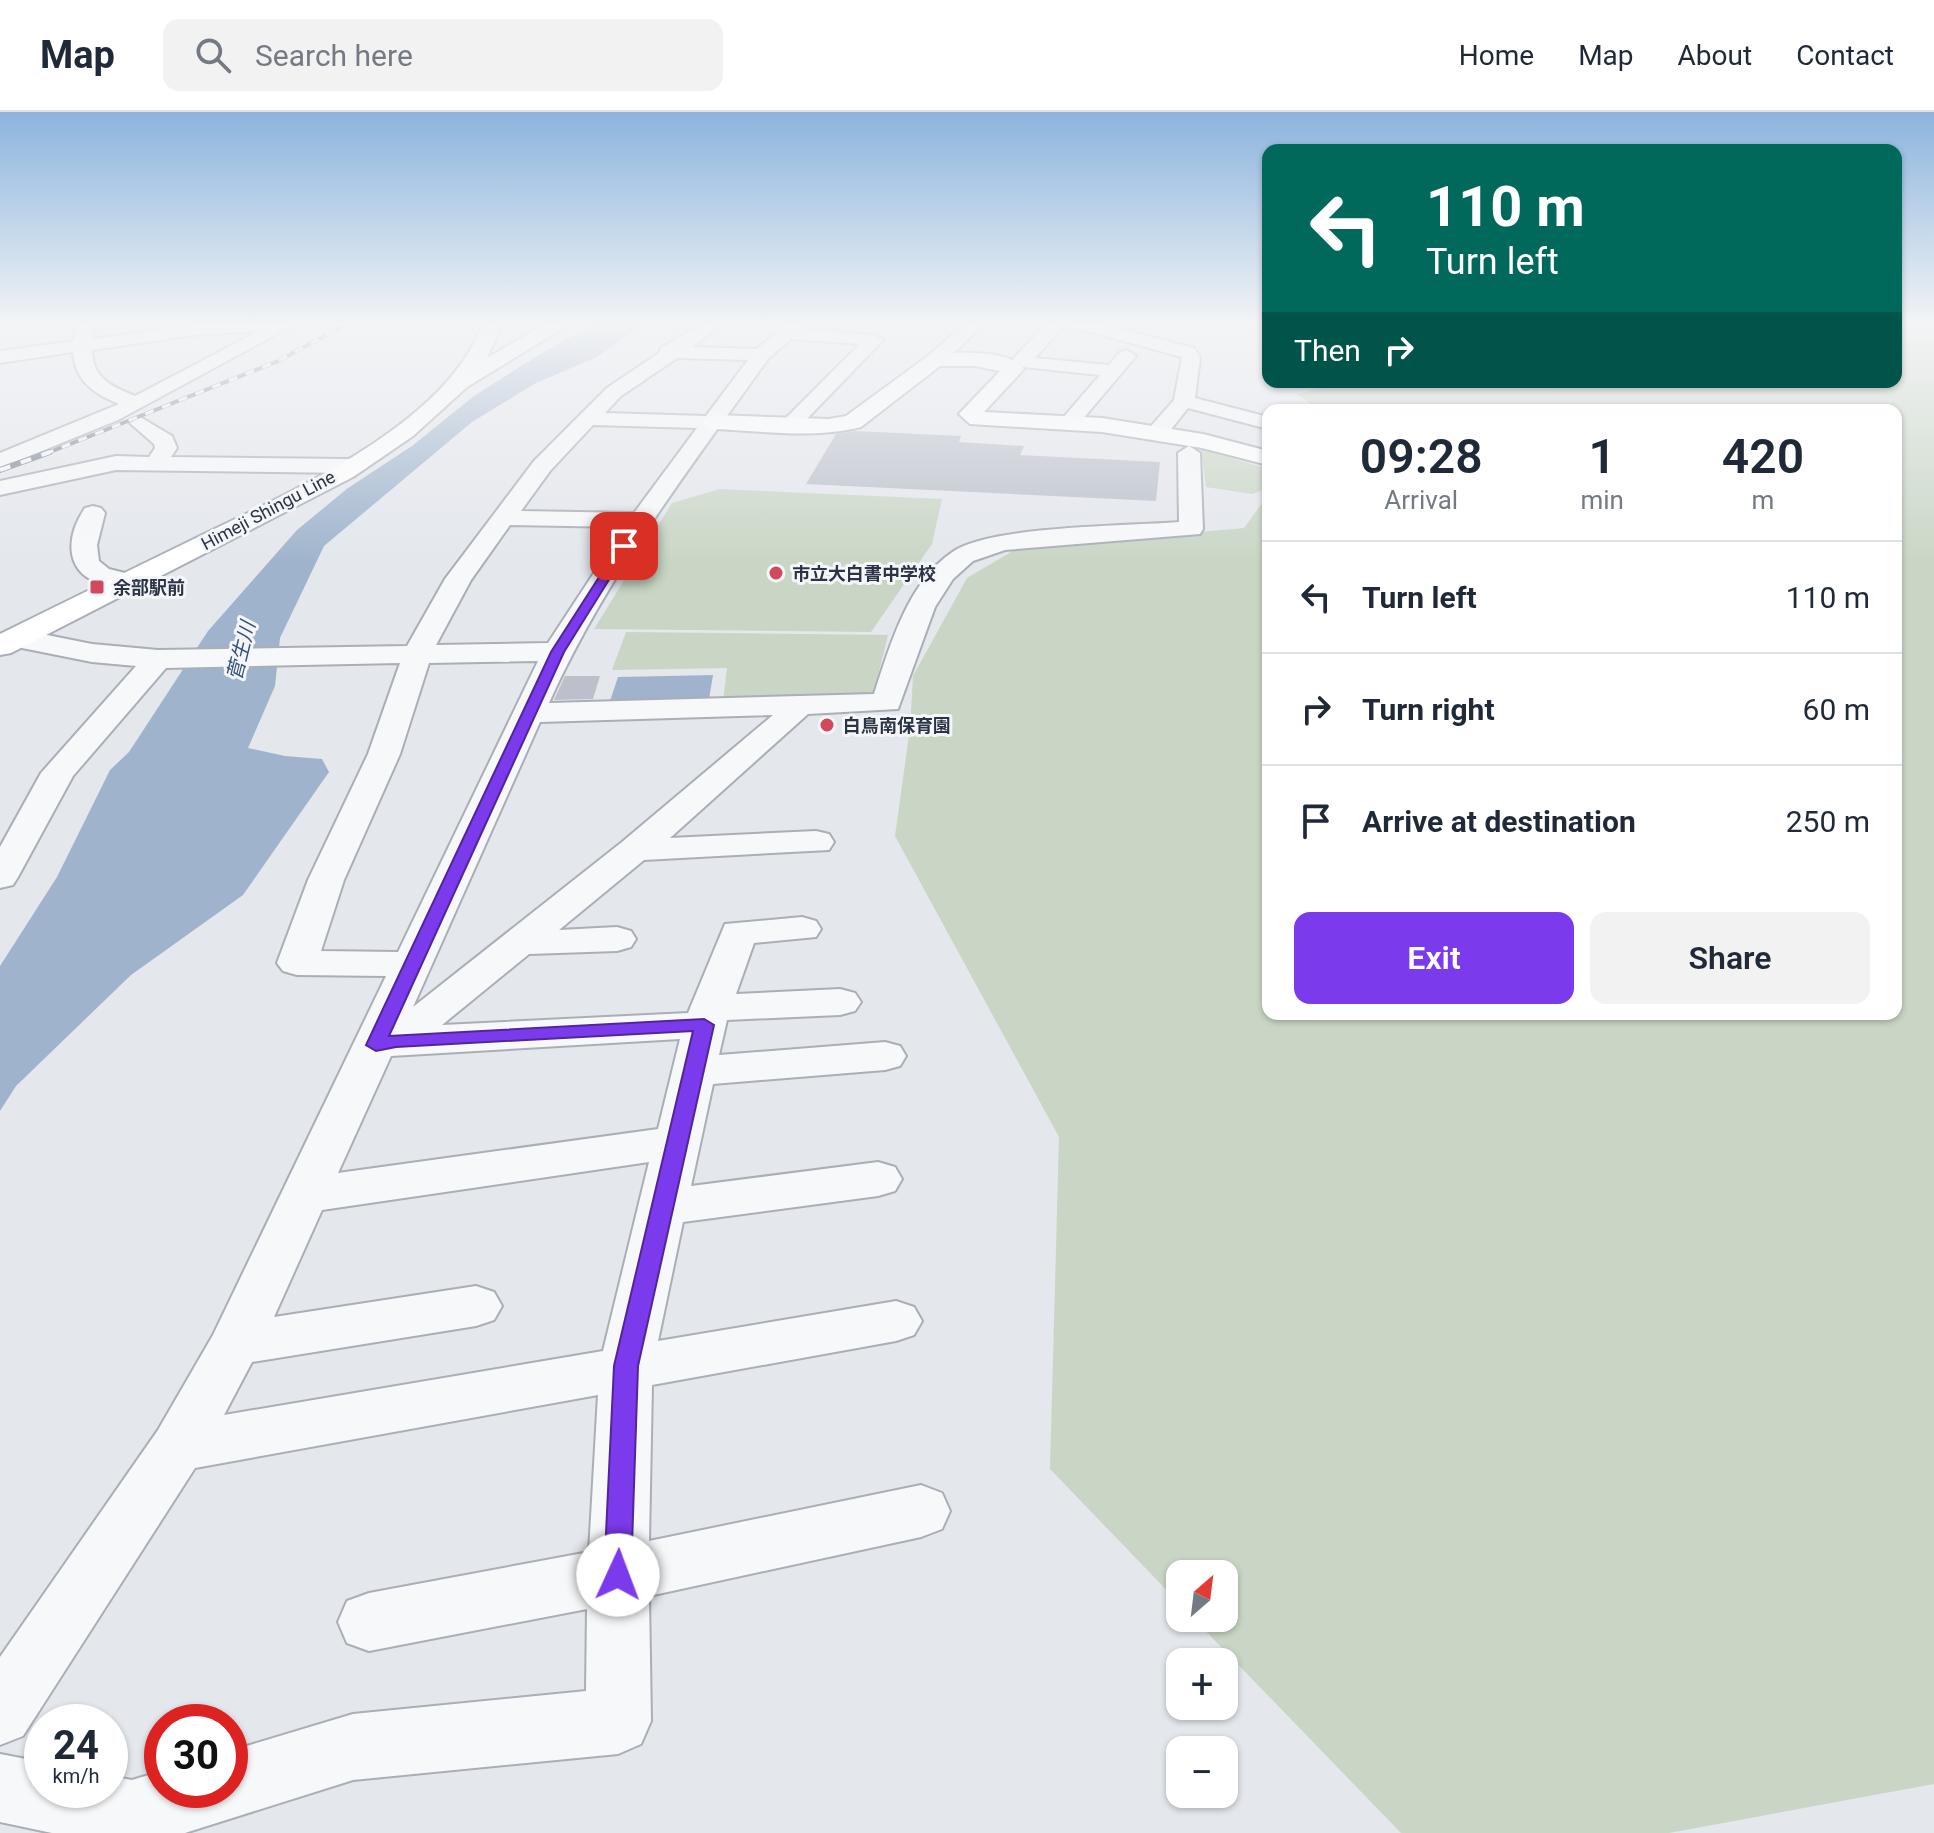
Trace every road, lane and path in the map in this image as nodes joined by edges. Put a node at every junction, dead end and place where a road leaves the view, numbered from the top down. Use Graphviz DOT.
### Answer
graph roads {
  1 [pos="133,402"];
  2 [pos="436,402"];
  3 [pos="604,402"];
  4 [pos="728,402"];
  5 [pos="812,402"];
  6 [pos="879,402"];
  7 [pos="981,402"];
  8 [pos="1087,402"];
  9 [pos="1183,402"];
  10 [pos="1189,402"];
  11 [pos="589,419"];
  12 [pos="1262,421"];
  13 [pos="714,422"];
  14 [pos="140,423"];
  15 [pos="1069,423"];
  16 [pos="790,425"];
  17 [pos="1156,433"];
  18 [pos="1189,453"];
  19 [pos="1262,456"];
  20 [pos="0,461"];
  21 [pos="157,462"];
  22 [pos="349,466"];
  23 [pos="0,488"];
  24 [pos="51,501"];
  25 [pos="0,505"];
  26 [pos="93,513"];
  27 [pos="502,518"];
  28 [pos="641,520"];
  29 [pos="128,582"];
  30 [pos="6,640"];
  31 [pos="557,652"];
  32 [pos="409,653"];
  33 [pos="166,659"];
  34 [pos="799,706"];
  35 [pos="530,713"];
  36 [pos="15,829"];
  37 [pos="816,842"];
  38 [pos="635,850"];
  39 [pos="0,877"];
  40 [pos="802,929"];
  41 [pos="617,939"];
  42 [pos="519,943"];
  43 [pos="414,964"];
  44 [pos="840,1002"];
  45 [pos="703,1035"];
  46 [pos="386,1043"];
  47 [pos="885,1056"];
  48 [pos="677,1142"];
  49 [pos="878,1179"];
  50 [pos="305,1195"];
  51 [pos="663,1207"];
  52 [pos="476,1306"];
  53 [pos="896,1321"];
  54 [pos="235,1344"];
  55 [pos="626,1366"];
  56 [pos="178,1447"];
  57 [pos="921,1511"];
  58 [pos="618,1575"];
  59 [pos="369,1622"];
  60 [pos="0,1713"];
  61 [pos="248,1779"];
  62 [pos="0,1788"];
  63 [pos="155,1808"];
  1 -- 20 [label="street"];
  2 -- 22 [label="main road, Himeji Shingu Line"];
  3 -- 11 [label="street"];
  4 -- 13 [label="street"];
  5 -- 16 [label="street"];
  6 -- 16 [label="main road"];
  7 -- 15 [label="main road"];
  8 -- 15 [label="street"];
  9 -- 17 [label="street"];
  10 -- 12 [label="street"];
  11 -- 13 [label="street"];
  11 -- 27 [label="street"];
  13 -- 16 [label="main road"];
  13 -- 28 [label="street"];
  14 -- 21 [label="street"];
  15 -- 17 [label="main road"];
  17 -- 19 [label="main road"];
  18 -- 34 [label="street"];
  21 -- 22 [label="street"];
  21 -- 23 [label="street"];
  22 -- 29 [label="main road, Himeji Shingu Line"];
  24 -- 25 [label="street"];
  26 -- 29 [label="street"];
  27 -- 28 [label="street"];
  27 -- 32 [label="street"];
  28 -- 31 [label="street"];
  29 -- 30 [label="main road, Himeji Shingu Line"];
  30 -- 33 [label="street"];
  31 -- 32 [label="street"];
  31 -- 35 [label="street"];
  32 -- 33 [label="street"];
  32 -- 43 [label="street"];
  33 -- 36 [label="street"];
  34 -- 35 [label="street"];
  34 -- 38 [label="street"];
  35 -- 43 [label="street"];
  36 -- 39 [label="street"];
  37 -- 38 [label="street"];
  38 -- 42 [label="street"];
  40 -- 45 [label="street"];
  41 -- 42 [label="street"];
  42 -- 46 [label="street"];
  43 -- 46 [label="street"];
  44 -- 45 [label="street"];
  45 -- 46 [label="street"];
  45 -- 47 [label="street"];
  45 -- 48 [label="street"];
  46 -- 50 [label="street"];
  48 -- 50 [label="street"];
  48 -- 51 [label="street"];
  49 -- 51 [label="street"];
  50 -- 54 [label="street"];
  51 -- 55 [label="street"];
  52 -- 54 [label="street"];
  53 -- 55 [label="street"];
  54 -- 56 [label="street"];
  55 -- 56 [label="street"];
  55 -- 58 [label="street"];
  56 -- 60 [label="street"];
  57 -- 58 [label="street"];
  58 -- 59 [label="street"];
  58 -- 61 [label="street"];
  62 -- 63 [label="street"];
}
